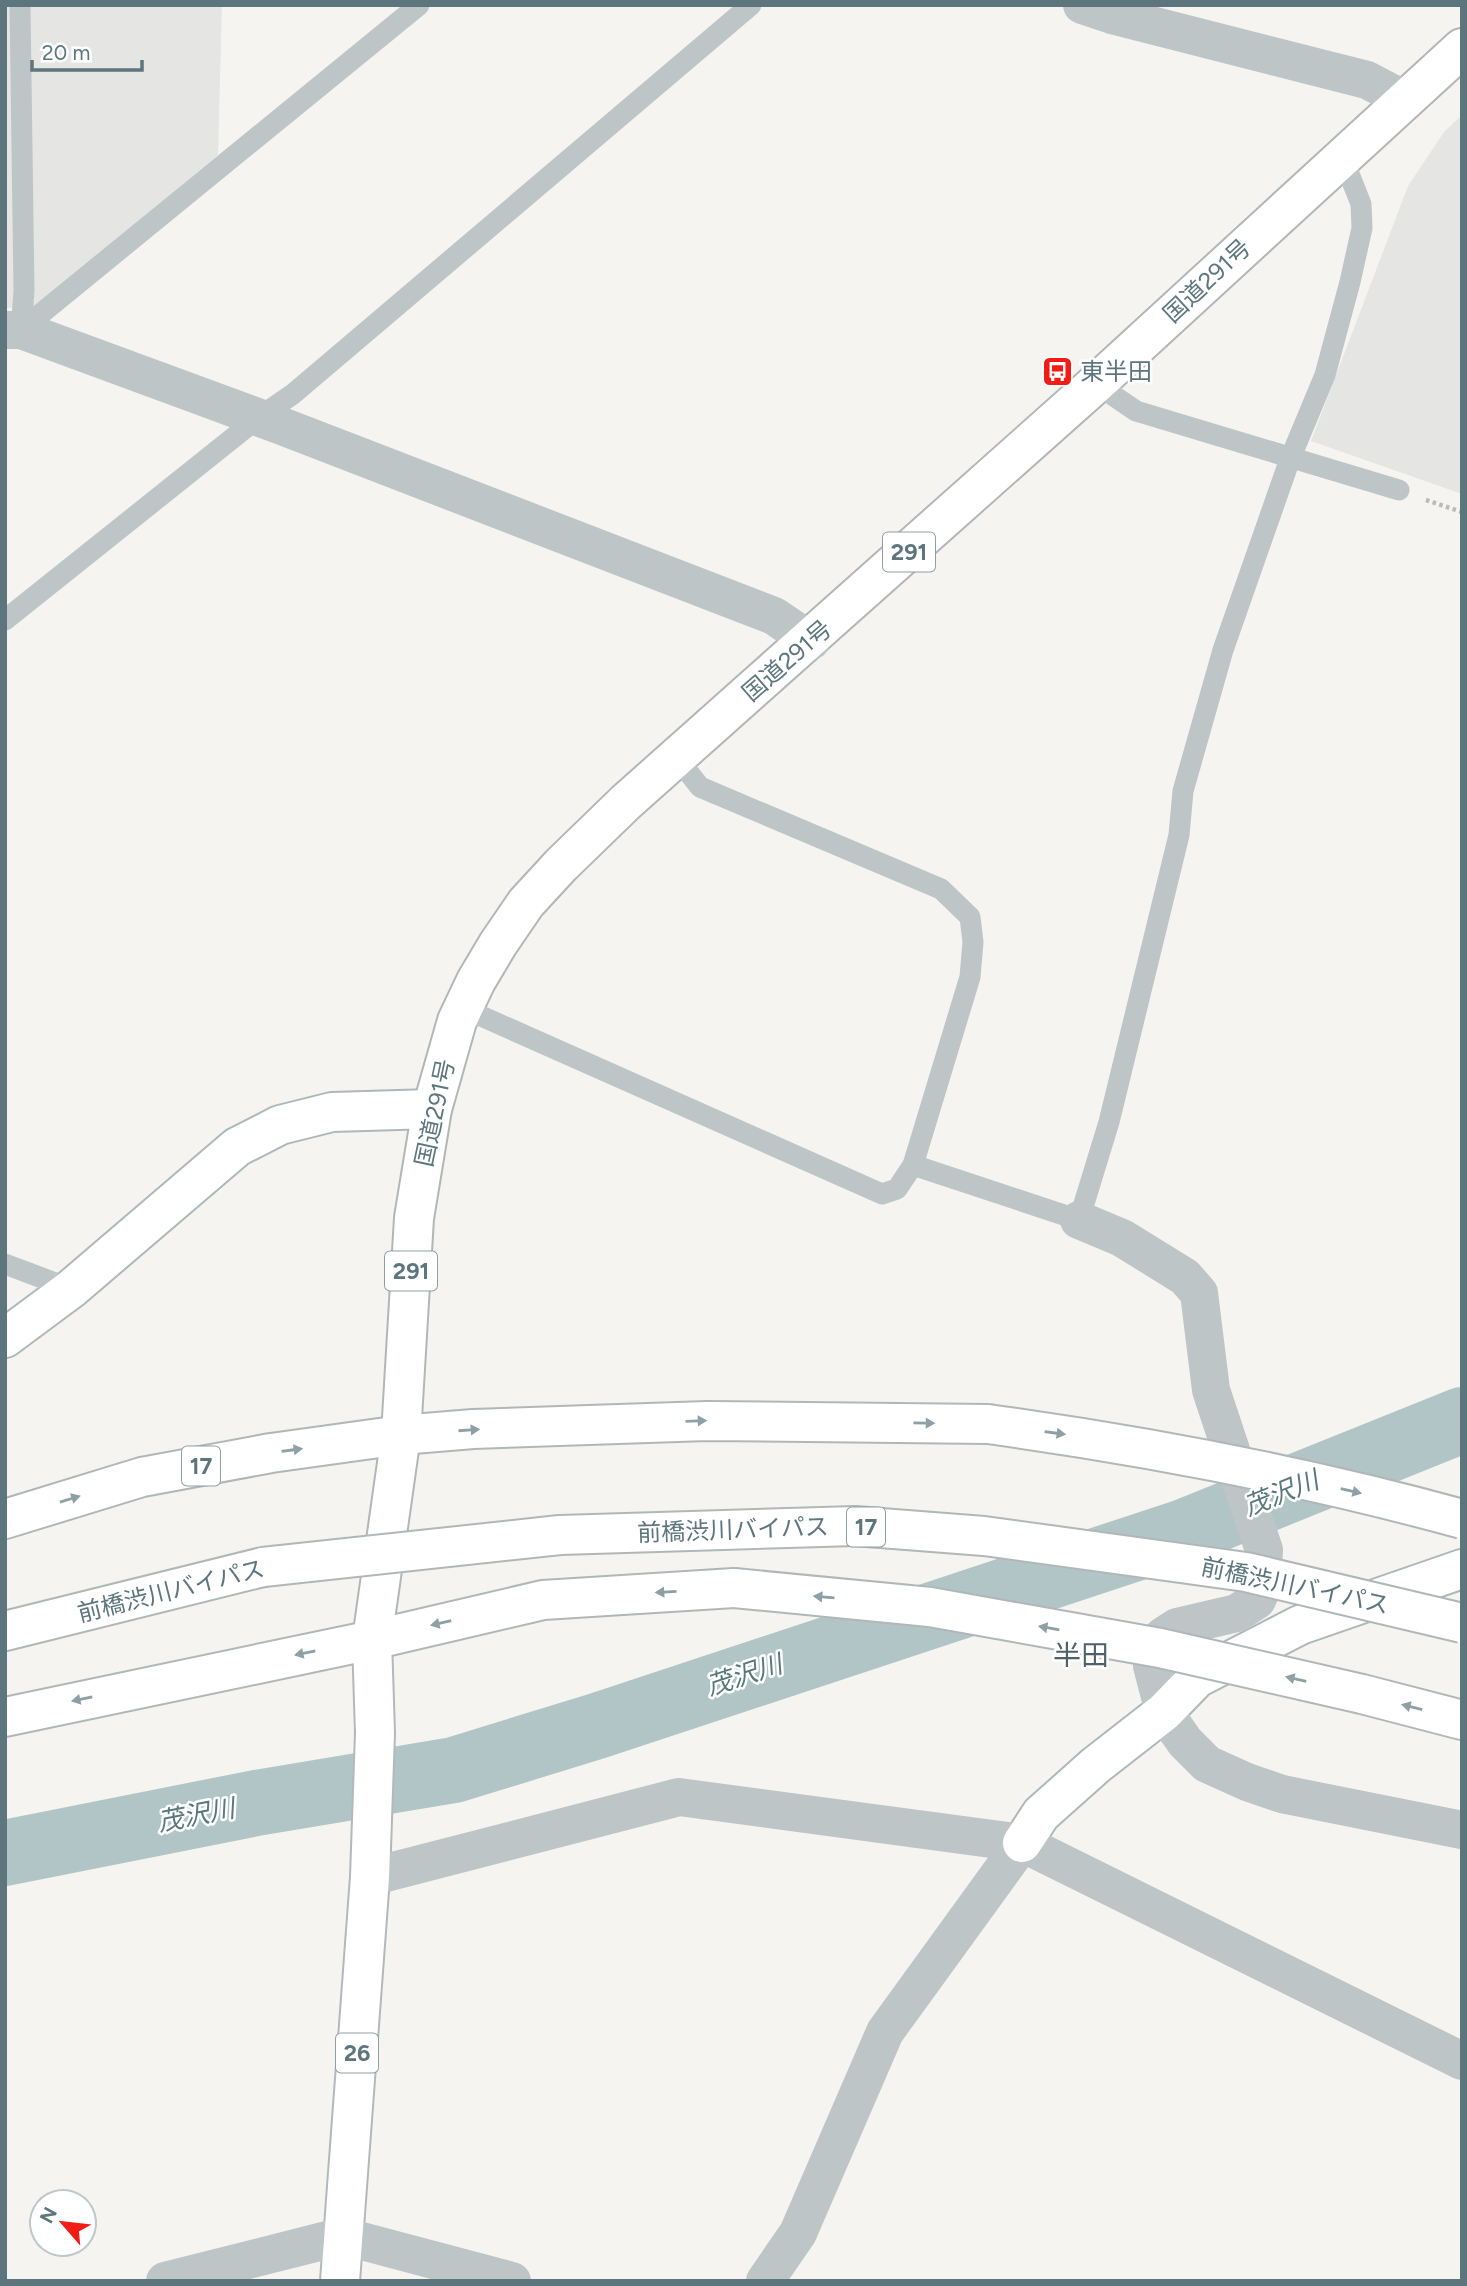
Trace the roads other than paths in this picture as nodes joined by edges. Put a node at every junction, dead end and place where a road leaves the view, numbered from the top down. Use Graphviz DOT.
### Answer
graph roads {
  1 [pos="20,5"];
  2 [pos="419,5"];
  3 [pos="751,5"];
  4 [pos="1082,5"];
  5 [pos="1462,48"];
  6 [pos="1405,100"];
  7 [pos="1342,156"];
  8 [pos="10,334"];
  9 [pos="1100,380"];
  10 [pos="258,418"];
  11 [pos="1290,459"];
  12 [pos="1399,490"];
  13 [pos="5,620"];
  14 [pos="811,640"];
  15 [pos="677,758"];
  16 [pos="463,1008"];
  17 [pos="432,1109"];
  18 [pos="913,1165"];
  19 [pos="1079,1220"];
  20 [pos="5,1264"];
  21 [pos="71,1289"];
  22 [pos="5,1338"];
  23 [pos="401,1435"];
  24 [pos="5,1519"];
  25 [pos="1462,1519"];
  26 [pos="1462,1569"];
  27 [pos="1462,1623"];
  28 [pos="5,1632"];
  29 [pos="372,1640"];
  30 [pos="1164,1712"];
  31 [pos="5,1717"];
  32 [pos="1462,1720"];
  33 [pos="1462,1830"];
  34 [pos="1021,1843"];
  35 [pos="370,1877"];
  36 [pos="1462,2061"];
  37 [pos="343,2236"];
  38 [pos="165,2281"];
  39 [pos="340,2281"];
  40 [pos="512,2281"];
  41 [pos="765,2281"];
  1 -- 8 [label="lane"];
  2 -- 8 [label="lane"];
  3 -- 10 [label="lane"];
  4 -- 6 [label="street"];
  5 -- 6 [label="main road, 国道291号 / 291"];
  6 -- 7 [label="main road, 国道291号 / 291"];
  7 -- 9 [label="main road, 国道291号 / 291"];
  7 -- 11 [label="lane"];
  8 -- 10 [label="street"];
  9 -- 11 [label="lane"];
  9 -- 14 [label="main road, 国道291号 / 291"];
  10 -- 13 [label="lane"];
  10 -- 14 [label="street"];
  11 -- 12 [label="lane"];
  11 -- 19 [label="lane"];
  14 -- 15 [label="main road, 国道291号 / 291"];
  15 -- 16 [label="main road, 国道291号 / 291"];
  15 -- 18 [label="lane"];
  16 -- 17 [label="main road, 国道291号 / 291"];
  16 -- 18 [label="lane"];
  17 -- 21 [label="main road"];
  17 -- 23 [label="main road, 国道291号 / 291"];
  18 -- 19 [label="lane"];
  19 -- 30 [label="street"];
  20 -- 21 [label="lane"];
  21 -- 22 [label="main road"];
  24 -- 23 [label="main road, 17, one-way"];
  23 -- 25 [label="main road, 17, one-way, bridge"];
  23 -- 29 [label="main road, 国道291号 / 291"];
  26 -- 30 [label="main road"];
  27 -- 28 [label="main road, 前橋渋川バイパス / 17, bridge"];
  29 -- 31 [label="main road, one-way"];
  32 -- 29 [label="main road, one-way, bridge"];
  29 -- 35 [label="main road, 26"];
  30 -- 33 [label="street"];
  30 -- 34 [label="main road"];
  34 -- 35 [label="street"];
  34 -- 36 [label="street"];
  34 -- 41 [label="street"];
  35 -- 37 [label="main road, 26"];
  37 -- 38 [label="street"];
  37 -- 39 [label="main road, 26"];
  37 -- 40 [label="street"];
}
